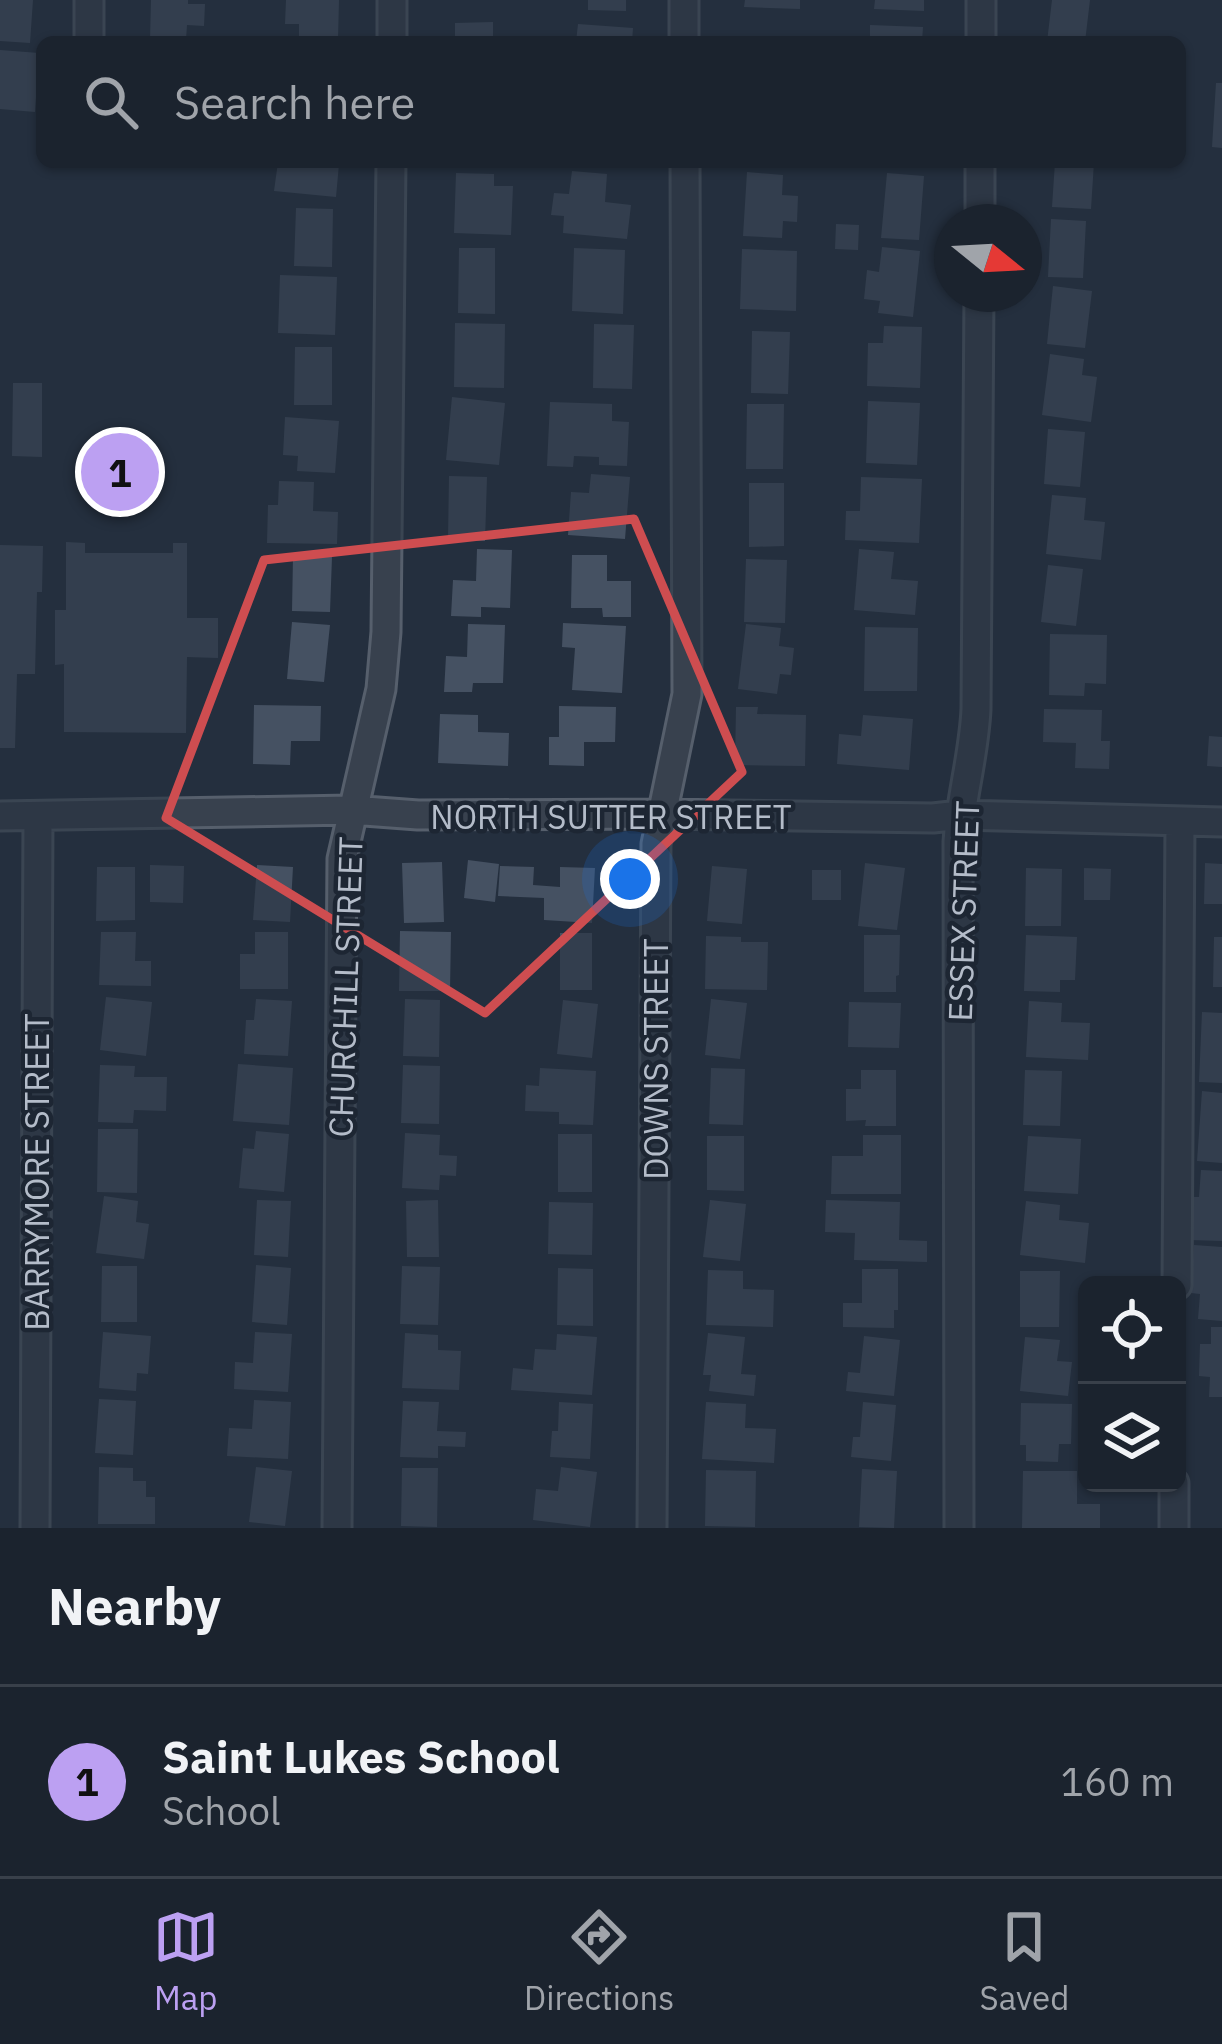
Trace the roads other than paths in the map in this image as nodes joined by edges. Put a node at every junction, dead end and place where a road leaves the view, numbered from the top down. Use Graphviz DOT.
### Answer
graph roads {
  1 [pos="89,0"];
  2 [pos="392,0"];
  3 [pos="684,0"];
  4 [pos="981,0"];
  5 [pos="89,36"];
  6 [pos="392,36"];
  7 [pos="684,36"];
  8 [pos="981,36"];
  9 [pos="391,168"];
  10 [pos="685,168"];
  11 [pos="980,168"];
  12 [pos="980,204"];
  13 [pos="979,312"];
  14 [pos="351,810"];
  15 [pos="663,814"];
  16 [pos="960,815"];
  17 [pos="0,816"];
  18 [pos="38,816"];
  19 [pos="1180,822"];
  20 [pos="1222,822"];
  21 [pos="1177,1276"];
  22 [pos="1174,1492"];
  23 [pos="35,1528"];
  24 [pos="337,1528"];
  25 [pos="652,1528"];
  26 [pos="959,1528"];
  27 [pos="1174,1528"];
  1 -- 5 [label="street"];
  2 -- 6 [label="street"];
  3 -- 7 [label="street"];
  4 -- 8 [label="street"];
  9 -- 14 [label="street, CHURCHILL STREET"];
  10 -- 15 [label="street, DOWNS STREET"];
  11 -- 12 [label="street"];
  13 -- 16 [label="street, ESSEX STREET"];
  14 -- 15 [label="street, NORTH SUTTER STREET"];
  14 -- 18 [label="street, NORTH SUTTER STREET"];
  14 -- 24 [label="street, CHURCHILL STREET"];
  15 -- 16 [label="street, NORTH SUTTER STREET"];
  15 -- 25 [label="street, DOWNS STREET"];
  16 -- 19 [label="street, NORTH SUTTER STREET"];
  16 -- 26 [label="street, ESSEX STREET"];
  17 -- 18 [label="street, NORTH SUTTER STREET"];
  18 -- 23 [label="street, BARRYMORE STREET"];
  19 -- 20 [label="street, NORTH SUTTER STREET"];
  19 -- 21 [label="street"];
  22 -- 27 [label="street"];
}
